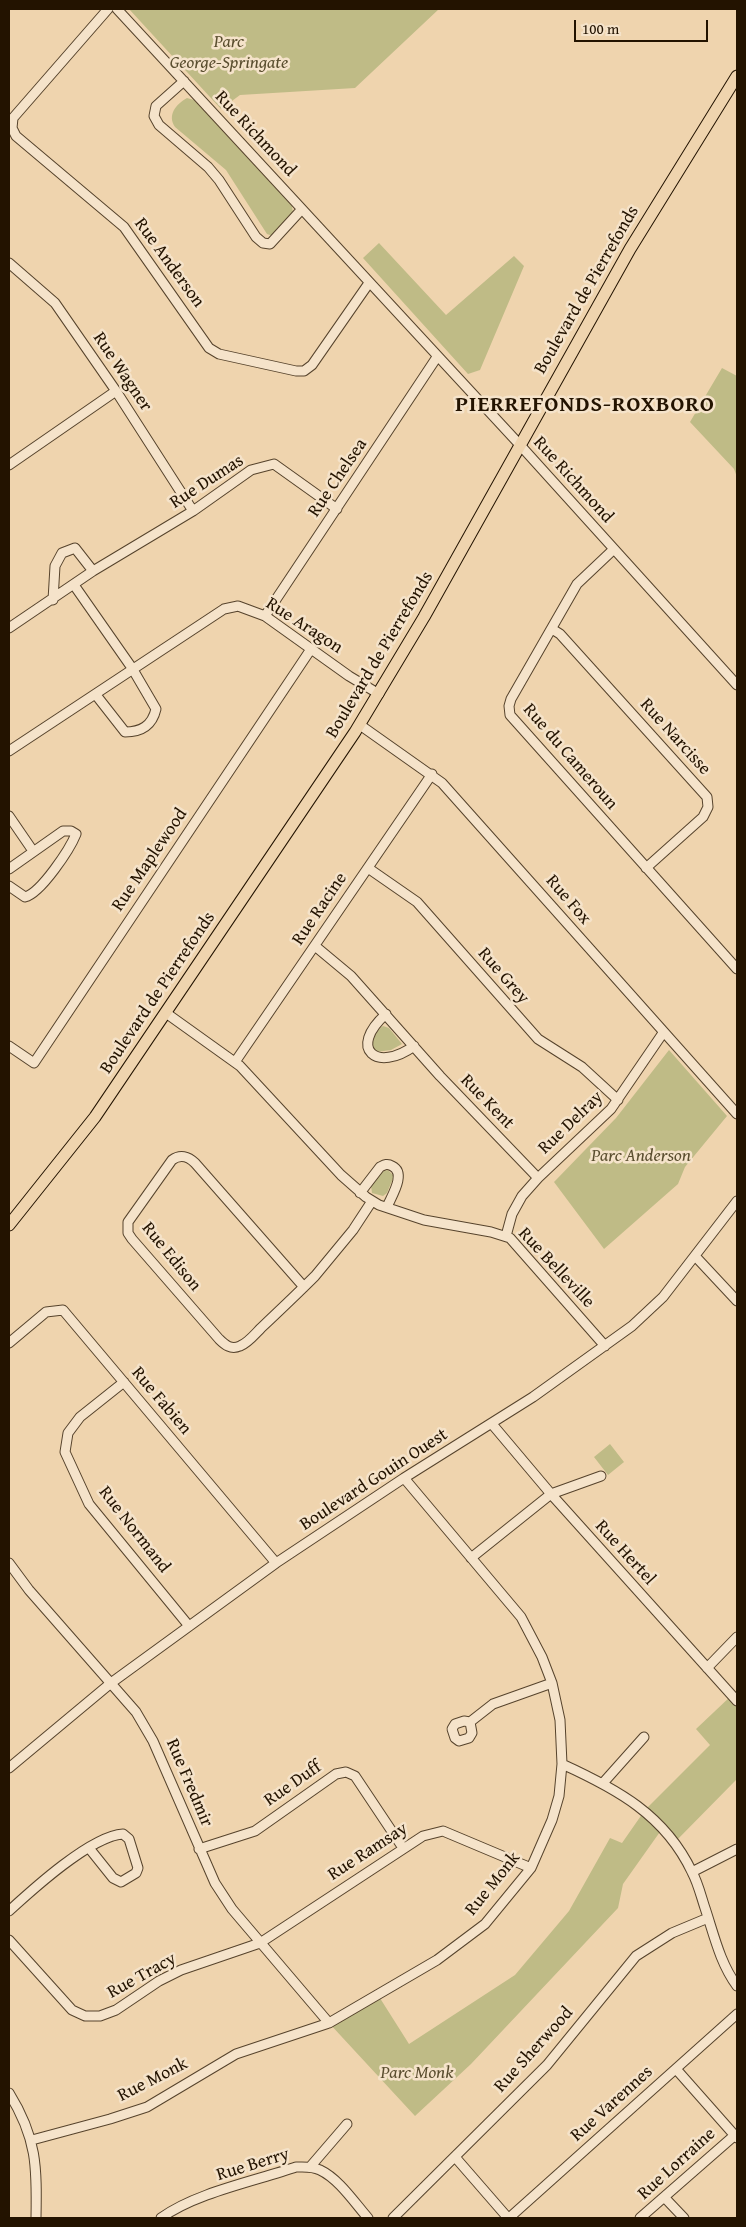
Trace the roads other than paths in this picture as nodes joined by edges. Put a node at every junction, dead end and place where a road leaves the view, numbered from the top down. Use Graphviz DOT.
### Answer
graph roads {
  1 [pos="108,9"];
  2 [pos="117,9"];
  3 [pos="737,76"];
  4 [pos="184,81"];
  5 [pos="302,209"];
  6 [pos="9,263"];
  7 [pos="369,282"];
  8 [pos="437,357"];
  9 [pos="116,391"];
  10 [pos="520,445"];
  11 [pos="9,465"];
  12 [pos="336,508"];
  13 [pos="192,511"];
  14 [pos="614,549"];
  15 [pos="93,571"];
  16 [pos="74,585"];
  17 [pos="53,600"];
  18 [pos="265,616"];
  19 [pos="9,628"];
  20 [pos="552,629"];
  21 [pos="311,650"];
  22 [pos="132,668"];
  23 [pos="737,685"];
  24 [pos="379,694"];
  25 [pos="96,695"];
  26 [pos="360,725"];
  27 [pos="9,751"];
  28 [pos="432,774"];
  29 [pos="9,816"];
  30 [pos="33,851"];
  31 [pos="368,868"];
  32 [pos="646,868"];
  33 [pos="9,869"];
  34 [pos="9,886"];
  35 [pos="315,946"];
  36 [pos="737,969"];
  37 [pos="166,1013"];
  38 [pos="386,1014"];
  39 [pos="663,1033"];
  40 [pos="9,1046"];
  41 [pos="414,1046"];
  42 [pos="235,1062"];
  43 [pos="618,1100"];
  44 [pos="737,1114"];
  45 [pos="538,1178"];
  46 [pos="360,1193"];
  47 [pos="737,1200"];
  48 [pos="372,1201"];
  49 [pos="387,1207"];
  50 [pos="9,1225"];
  51 [pos="506,1236"];
  52 [pos="695,1256"];
  53 [pos="304,1287"];
  54 [pos="737,1301"];
  55 [pos="9,1343"];
  56 [pos="606,1346"];
  57 [pos="124,1382"];
  58 [pos="492,1424"];
  59 [pos="601,1476"];
  60 [pos="404,1478"];
  61 [pos="551,1494"];
  62 [pos="472,1558"];
  63 [pos="9,1564"];
  64 [pos="276,1564"];
  65 [pos="189,1626"];
  66 [pos="737,1637"];
  67 [pos="707,1668"];
  68 [pos="111,1683"];
  69 [pos="552,1683"];
  70 [pos="737,1701"];
  71 [pos="470,1722"];
  72 [pos="644,1737"];
  73 [pos="562,1764"];
  74 [pos="9,1768"];
  75 [pos="603,1782"];
  76 [pos="89,1848"];
  77 [pos="403,1848"];
  78 [pos="199,1849"];
  79 [pos="737,1849"];
  80 [pos="531,1868"];
  81 [pos="692,1872"];
  82 [pos="9,1911"];
  83 [pos="708,1918"];
  84 [pos="9,1940"];
  85 [pos="260,1943"];
  86 [pos="737,1986"];
  87 [pos="737,2014"];
  88 [pos="328,2023"];
  89 [pos="676,2069"];
  90 [pos="9,2093"];
  91 [pos="347,2124"];
  92 [pos="736,2136"];
  93 [pos="32,2140"];
  94 [pos="454,2156"];
  95 [pos="310,2167"];
  96 [pos="664,2197"];
  97 [pos="36,2218"];
  98 [pos="161,2218"];
  99 [pos="368,2218"];
  100 [pos="393,2218"];
  101 [pos="508,2218"];
  102 [pos="640,2218"];
  103 [pos="684,2218"];
  1 -- 7 [label="street, Rue Anderson"];
  2 -- 4 [label="street, Rue Richmond"];
  3 -- 10 [label="main road, Boulevard de Pierrefonds"];
  4 -- 5 [label="street, Rue Richmond"];
  4 -- 5 [label="street"];
  5 -- 7 [label="street, Rue Richmond"];
  6 -- 9 [label="street, Rue Wagner"];
  7 -- 8 [label="street, Rue Richmond"];
  8 -- 10 [label="street, Rue Richmond"];
  8 -- 12 [label="street, Rue Chelsea"];
  9 -- 11 [label="street"];
  9 -- 13 [label="street, Rue Wagner"];
  10 -- 14 [label="street, Rue Richmond"];
  10 -- 24 [label="main road, Boulevard de Pierrefonds"];
  12 -- 13 [label="street, Rue Dumas"];
  12 -- 18 [label="street, Rue Chelsea"];
  13 -- 15 [label="street, Rue Dumas"];
  14 -- 20 [label="street, Rue du Cameroun"];
  14 -- 23 [label="street, Rue Richmond"];
  15 -- 16 [label="street, Rue Dumas"];
  15 -- 17 [label="street"];
  16 -- 17 [label="street, Rue Dumas"];
  16 -- 22 [label="street"];
  17 -- 19 [label="street, Rue Dumas"];
  18 -- 21 [label="street, Rue Aragon"];
  18 -- 22 [label="street, Rue Aragon"];
  20 -- 32 [label="street, Rue du Cameroun"];
  20 -- 32 [label="street, Rue Narcisse"];
  21 -- 24 [label="street, Rue Aragon"];
  21 -- 40 [label="street, Rue Maplewood"];
  22 -- 25 [label="street, Rue Aragon"];
  22 -- 25 [label="street"];
  24 -- 26 [label="main road, Boulevard de Pierrefonds"];
  25 -- 27 [label="street, Rue Aragon"];
  26 -- 28 [label="street, Rue Fox"];
  26 -- 37 [label="main road, Boulevard de Pierrefonds"];
  28 -- 31 [label="street, Rue Racine"];
  28 -- 39 [label="street, Rue Fox"];
  29 -- 30 [label="street"];
  30 -- 33 [label="street"];
  30 -- 34 [label="street"];
  31 -- 35 [label="street, Rue Racine"];
  31 -- 43 [label="street, Rue Grey"];
  32 -- 36 [label="street, Rue du Cameroun"];
  35 -- 38 [label="street, Rue Kent"];
  35 -- 42 [label="street, Rue Racine"];
  37 -- 42 [label="street, Rue Belleville"];
  37 -- 50 [label="main road, Boulevard de Pierrefonds"];
  38 -- 41 [label="street, Rue Kent"];
  38 -- 41 [label="street"];
  39 -- 43 [label="street, Rue Delray"];
  39 -- 44 [label="street, Rue Fox"];
  41 -- 45 [label="street, Rue Kent"];
  42 -- 46 [label="street, Rue Belleville"];
  43 -- 45 [label="street, Rue Delray"];
  45 -- 51 [label="street, Rue Delray"];
  46 -- 48 [label="street, Rue Belleville"];
  46 -- 49 [label="street"];
  47 -- 52 [label="street, Boulevard Gouin Ouest"];
  48 -- 49 [label="street, Rue Belleville"];
  48 -- 53 [label="street, Rue Edison"];
  49 -- 51 [label="street, Rue Belleville"];
  51 -- 56 [label="street, Rue Belleville"];
  52 -- 54 [label="street"];
  52 -- 56 [label="street, Boulevard Gouin Ouest"];
  53 -- 53 [label="street, Rue Edison"];
  55 -- 57 [label="street, Rue Fabien"];
  56 -- 58 [label="street, Boulevard Gouin Ouest"];
  57 -- 64 [label="street, Rue Fabien"];
  57 -- 65 [label="street, Rue Normand"];
  58 -- 60 [label="street, Boulevard Gouin Ouest"];
  58 -- 61 [label="street, Rue Hertel"];
  59 -- 61 [label="street"];
  60 -- 62 [label="street, Rue Monk"];
  60 -- 64 [label="street, Boulevard Gouin Ouest"];
  61 -- 62 [label="street"];
  61 -- 67 [label="street, Rue Hertel"];
  62 -- 69 [label="street, Rue Monk"];
  63 -- 68 [label="street, Rue Fredmir"];
  64 -- 65 [label="street, Boulevard Gouin Ouest"];
  65 -- 68 [label="street, Boulevard Gouin Ouest"];
  66 -- 67 [label="street"];
  67 -- 70 [label="street, Rue Hertel"];
  68 -- 74 [label="street, Boulevard Gouin Ouest"];
  68 -- 78 [label="street, Rue Fredmir"];
  69 -- 71 [label="street"];
  69 -- 73 [label="street, Rue Monk"];
  72 -- 75 [label="street"];
  73 -- 75 [label="street"];
  73 -- 80 [label="street, Rue Monk"];
  75 -- 81 [label="street"];
  76 -- 76 [label="street"];
  76 -- 82 [label="street"];
  77 -- 78 [label="street, Rue Duff"];
  77 -- 80 [label="street, Rue Ramsay"];
  77 -- 85 [label="street, Rue Ramsay"];
  78 -- 85 [label="street, Rue Fredmir"];
  79 -- 81 [label="street"];
  80 -- 88 [label="street, Rue Monk"];
  81 -- 83 [label="street"];
  83 -- 86 [label="street"];
  83 -- 94 [label="street, Rue Sherwood"];
  84 -- 85 [label="street, Rue Tracy"];
  85 -- 88 [label="street, Rue Fredmir"];
  87 -- 89 [label="street, Rue Varennes"];
  88 -- 93 [label="street, Rue Monk"];
  89 -- 92 [label="street"];
  89 -- 101 [label="street, Rue Varennes"];
  90 -- 93 [label="street"];
  91 -- 95 [label="street"];
  92 -- 96 [label="street, Rue Lorraine"];
  93 -- 97 [label="street"];
  94 -- 100 [label="street, Rue Sherwood"];
  94 -- 101 [label="street"];
  95 -- 98 [label="street, Rue Berry"];
  95 -- 99 [label="street, Rue Berry"];
  96 -- 102 [label="street, Rue Lorraine"];
  96 -- 103 [label="street"];
}
